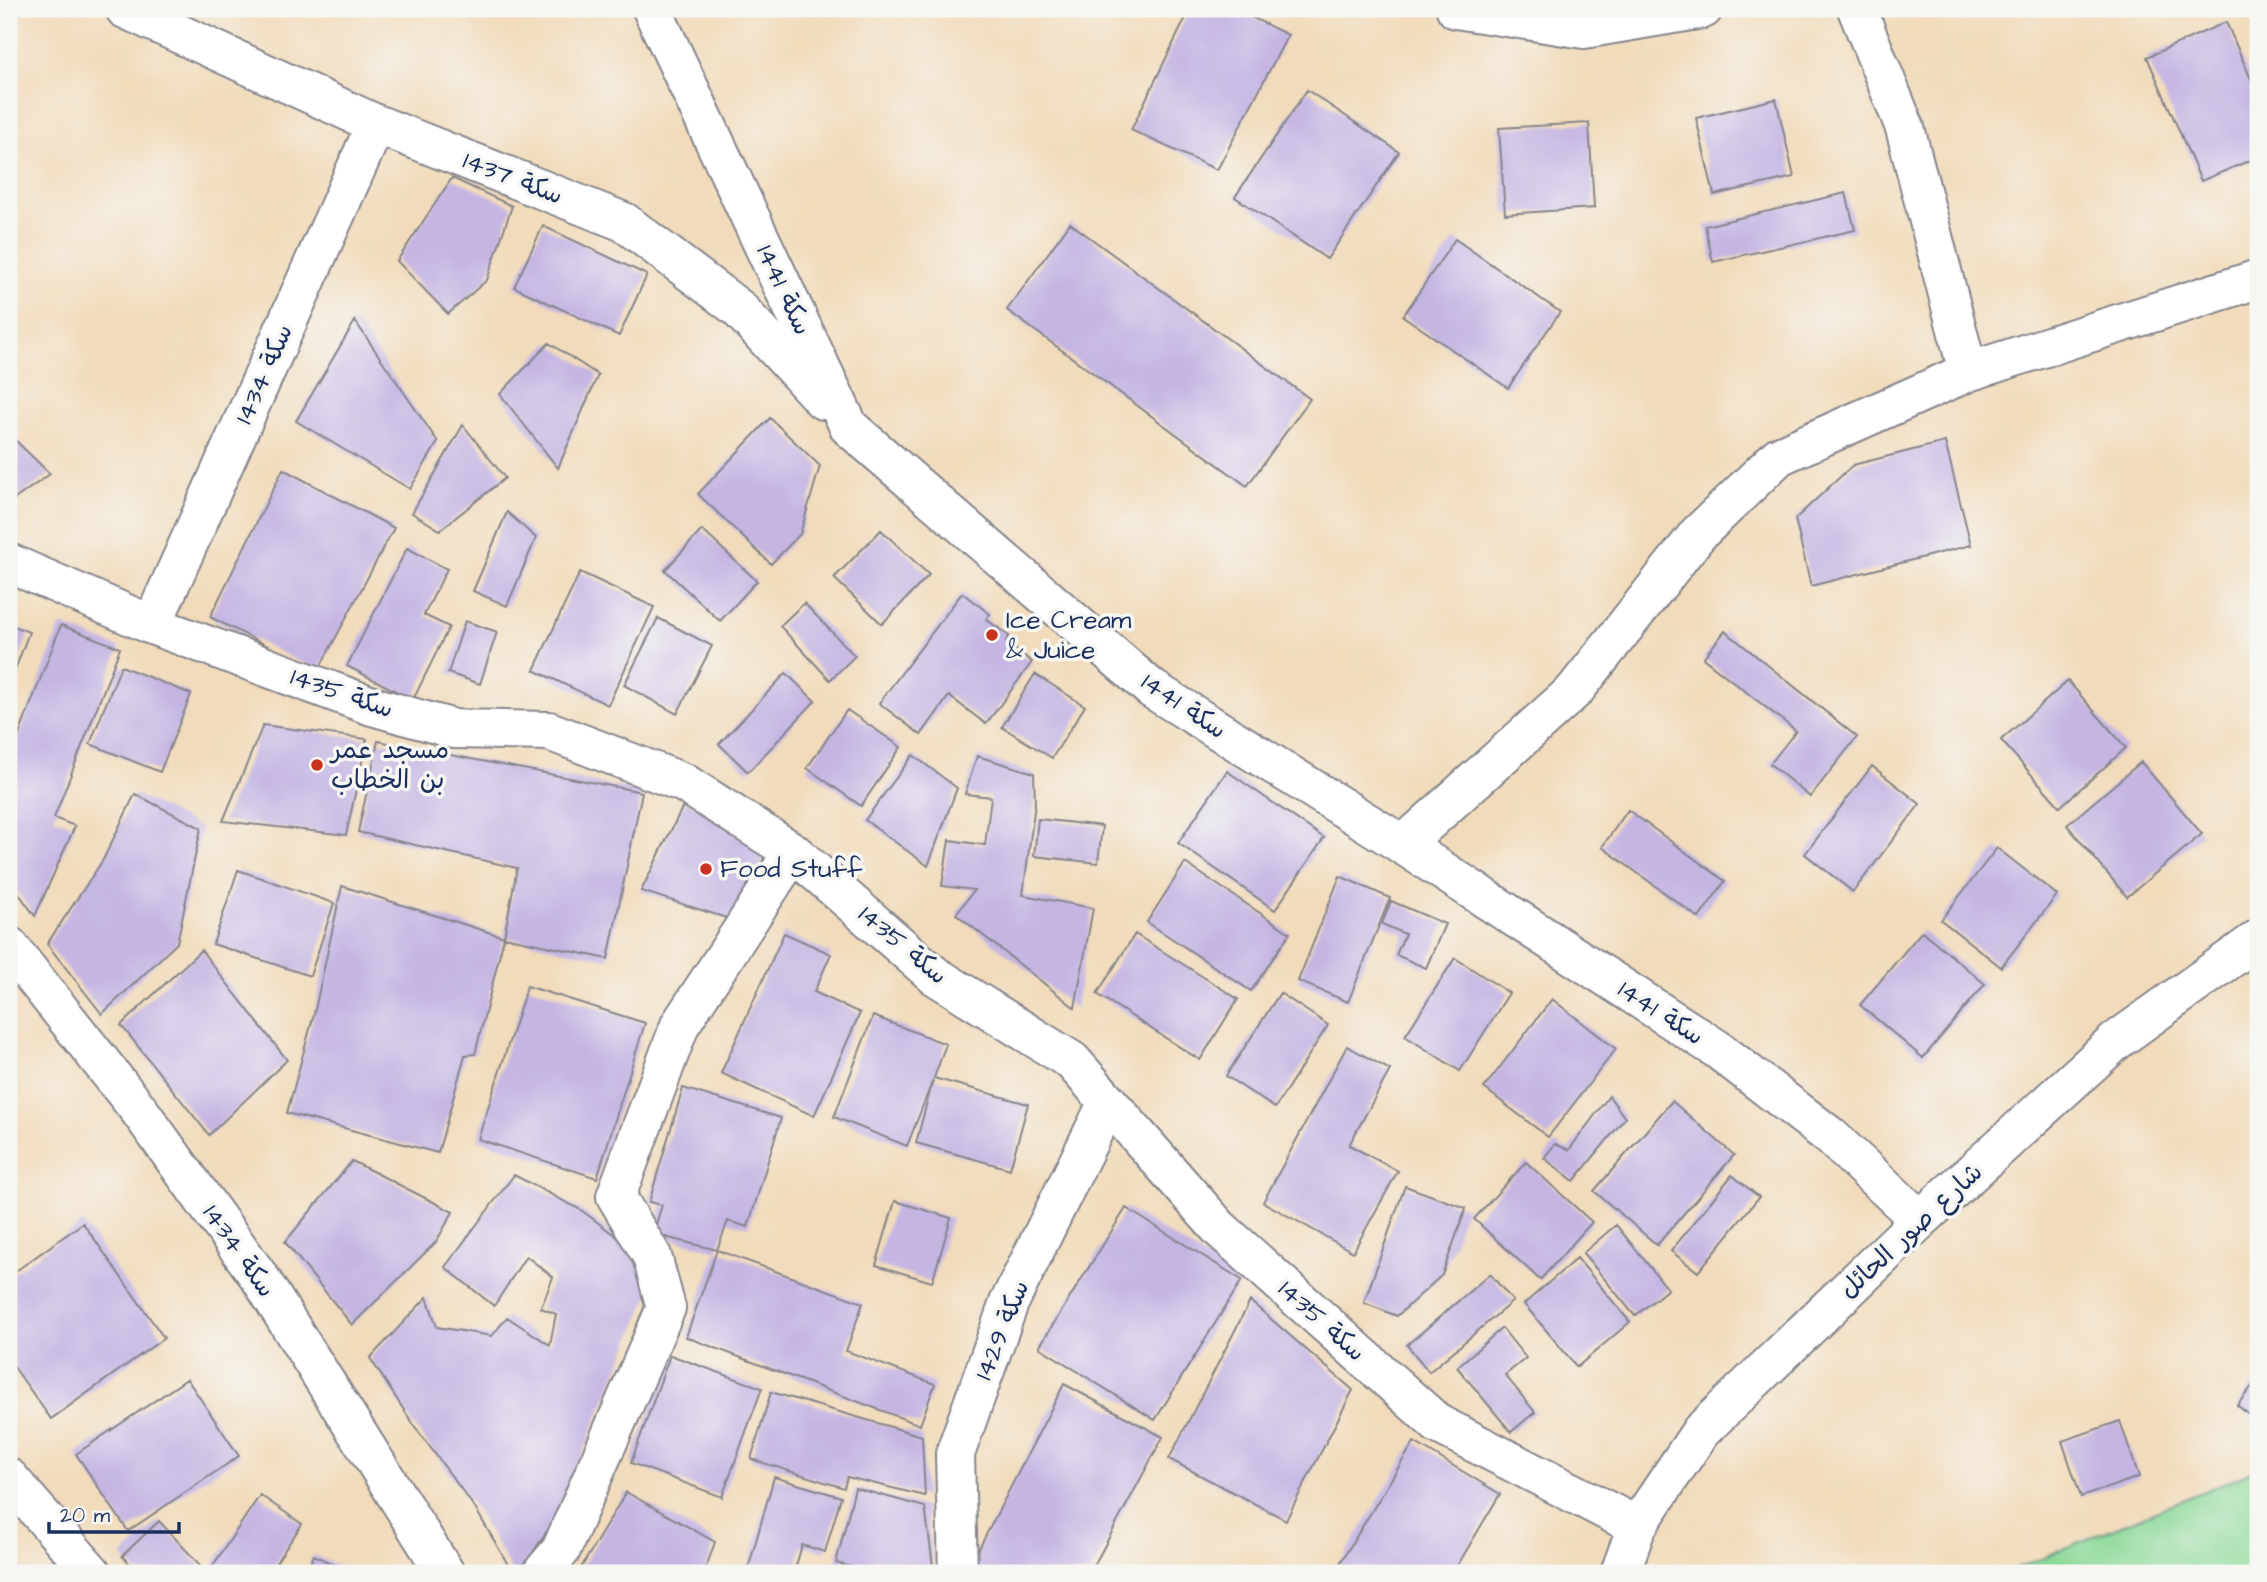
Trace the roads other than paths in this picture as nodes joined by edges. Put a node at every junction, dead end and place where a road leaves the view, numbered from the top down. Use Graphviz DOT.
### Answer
graph roads {
  1 [pos="125,9"];
  2 [pos="652,9"];
  3 [pos="1456,9"];
  4 [pos="1703,9"];
  5 [pos="1857,9"];
  6 [pos="376,124"];
  7 [pos="2258,279"];
  8 [pos="1968,372"];
  9 [pos="849,427"];
  10 [pos="9,563"];
  11 [pos="152,625"];
  12 [pos="1403,845"];
  13 [pos="793,852"];
  14 [pos="2258,939"];
  15 [pos="9,946"];
  16 [pos="1108,1102"];
  17 [pos="1920,1220"];
  18 [pos="9,1478"];
  19 [pos="1637,1526"];
  20 [pos="92,1573"];
  21 [pos="445,1573"];
  22 [pos="542,1573"];
  23 [pos="958,1573"];
  24 [pos="1620,1573"];
  1 -- 6 [label="street, سكة 1437"];
  2 -- 9 [label="street, سكة 1441"];
  3 -- 4 [label="street"];
  5 -- 8 [label="street"];
  6 -- 9 [label="street, سكة 1437"];
  6 -- 11 [label="street, سكة 1434"];
  7 -- 8 [label="street"];
  8 -- 12 [label="street"];
  9 -- 12 [label="street, سكة 1441"];
  10 -- 11 [label="street, سكة 1435"];
  11 -- 13 [label="street, سكة 1435"];
  12 -- 17 [label="street, سكة 1441"];
  13 -- 16 [label="street, سكة 1435"];
  13 -- 22 [label="street"];
  14 -- 17 [label="street, شارع صور الحائل"];
  15 -- 21 [label="street, سكة 1434"];
  16 -- 19 [label="street, سكة 1435"];
  16 -- 23 [label="street, سكة 1429"];
  17 -- 19 [label="street, شارع صور الحائل"];
  18 -- 20 [label="street"];
  19 -- 24 [label="street, شارع صور الحائل"];
}
